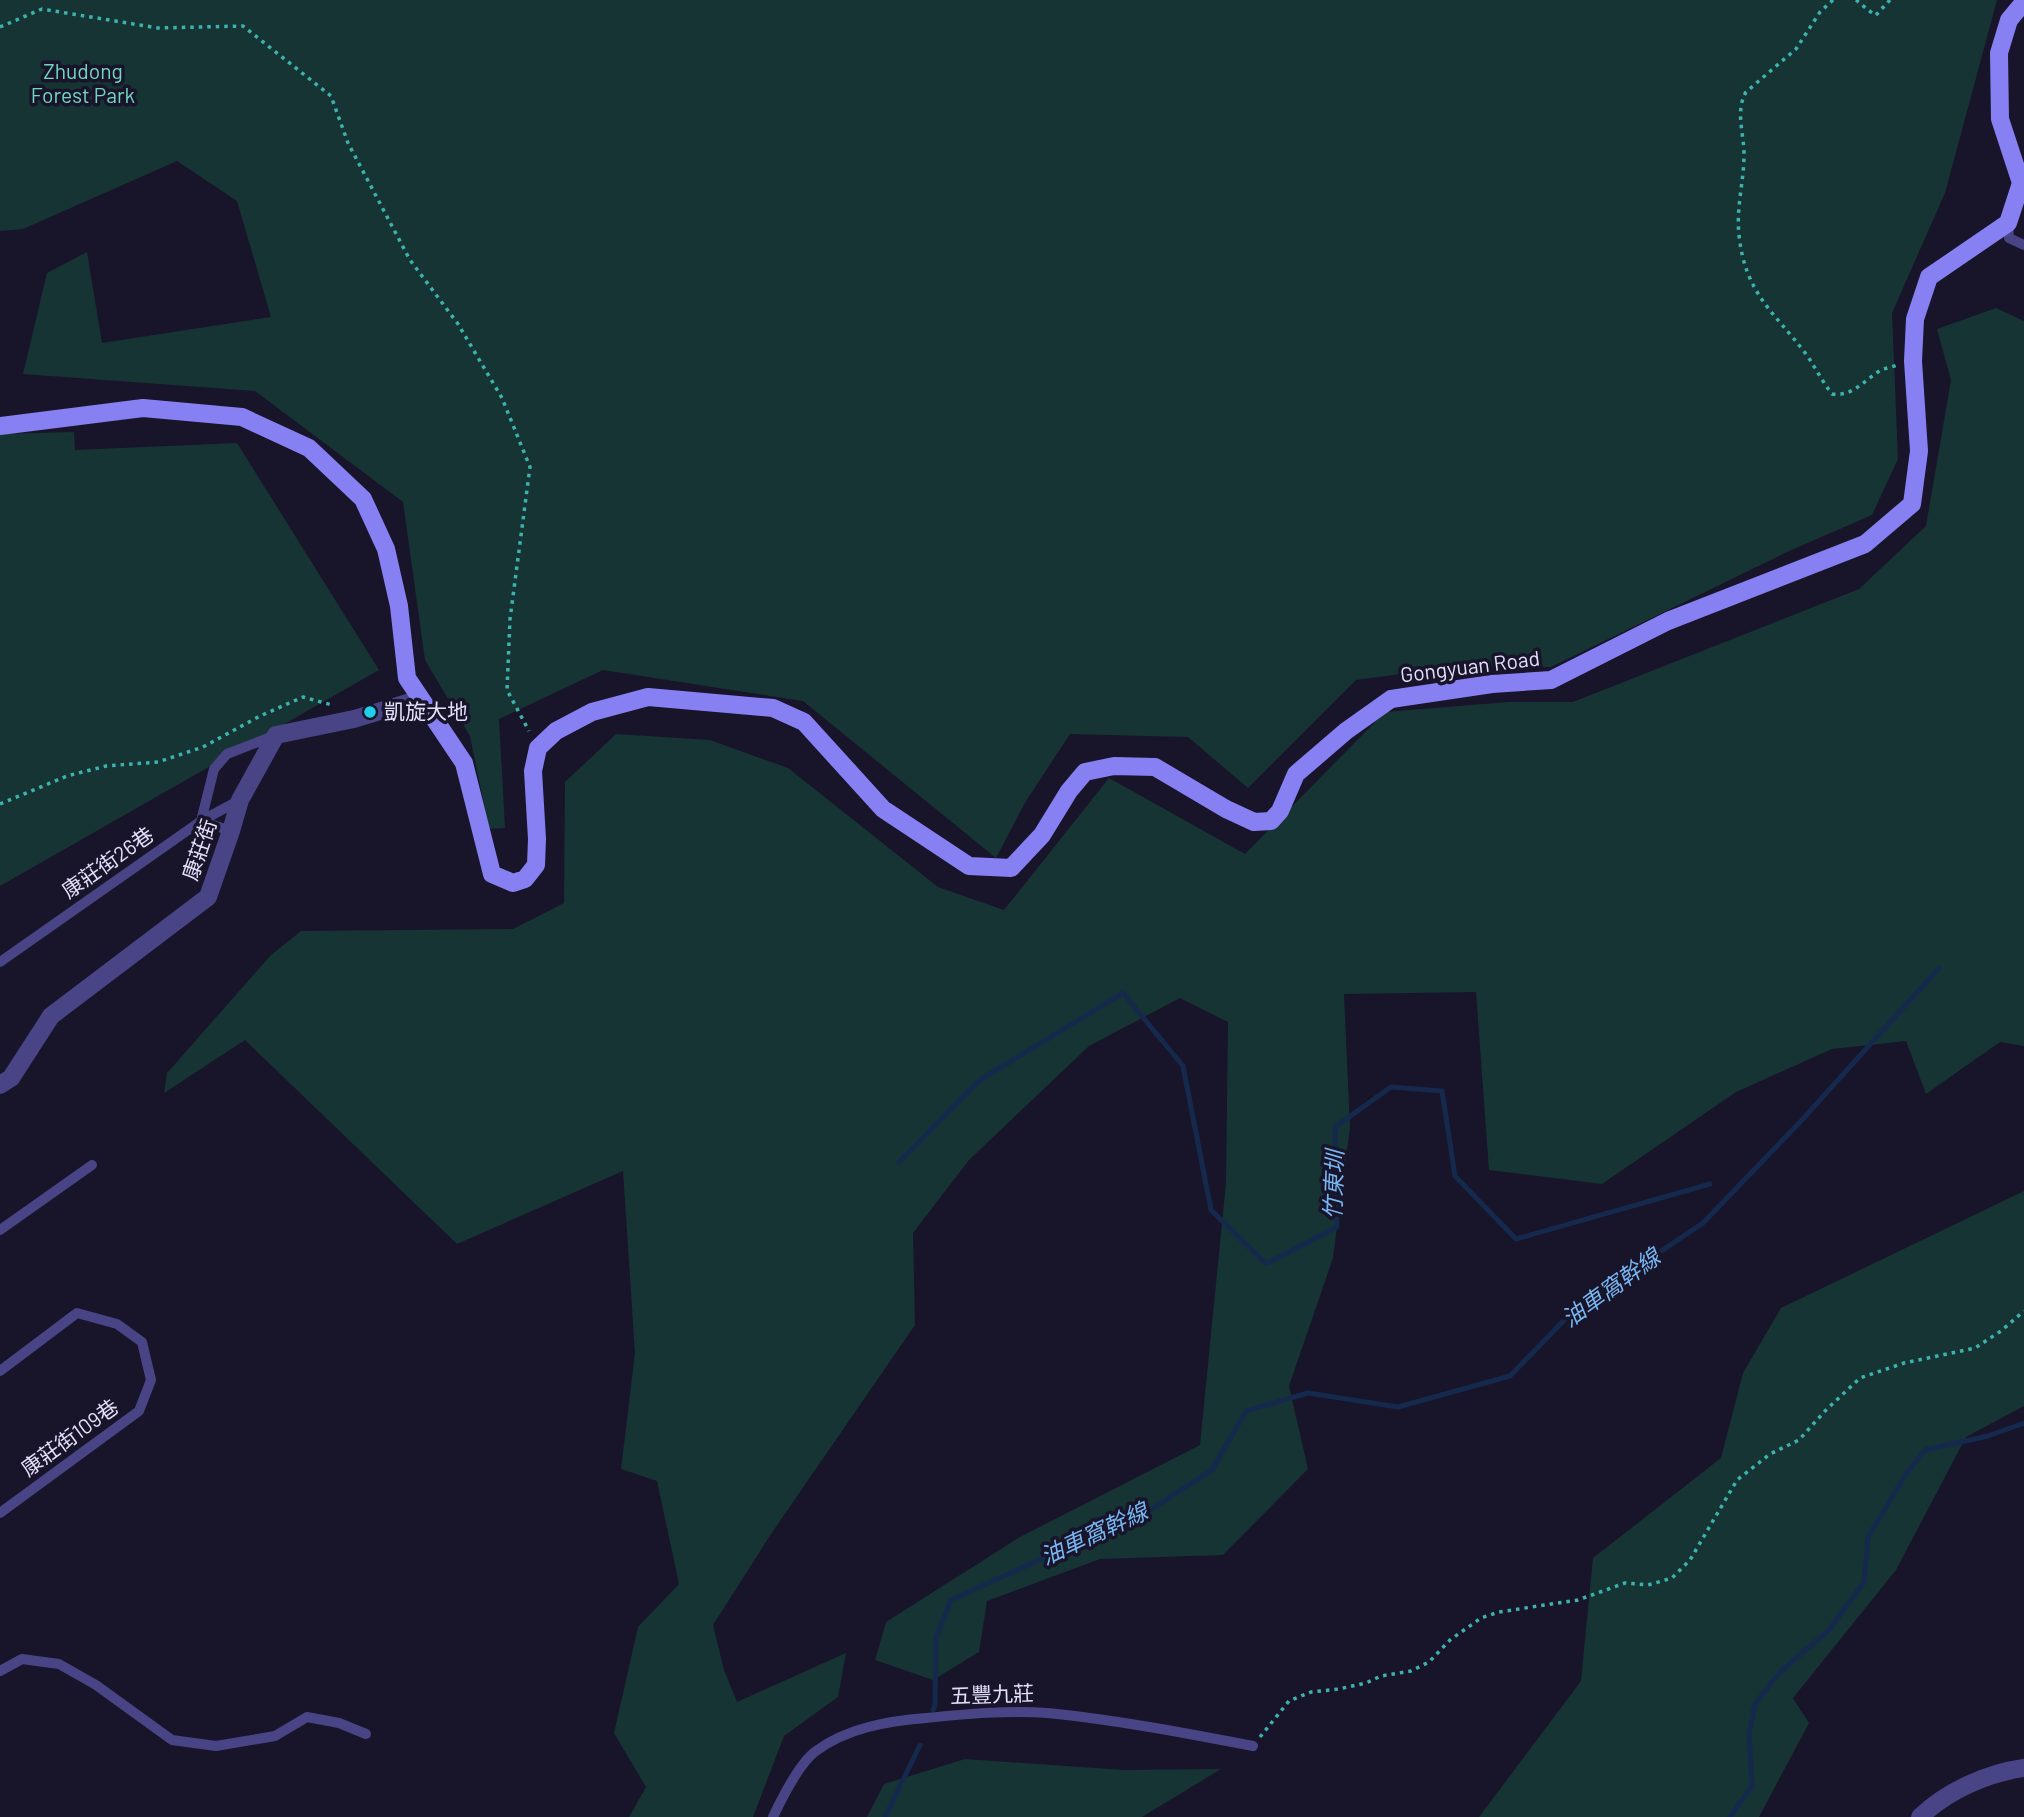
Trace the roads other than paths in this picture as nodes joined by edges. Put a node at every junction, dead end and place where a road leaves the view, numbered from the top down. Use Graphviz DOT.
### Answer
graph roads {
  1 [pos="2024,2"];
  2 [pos="2008,223"];
  3 [pos="2024,245"];
  4 [pos="0,426"];
  5 [pos="420,699"];
  6 [pos="276,736"];
  7 [pos="240,800"];
  8 [pos="201,821"];
  9 [pos="231,831"];
  10 [pos="0,962"];
  11 [pos="0,1086"];
  12 [pos="92,1164"];
  13 [pos="0,1230"];
  14 [pos="0,1371"];
  15 [pos="0,1513"];
  16 [pos="0,1671"];
  17 [pos="366,1734"];
  18 [pos="1253,1746"];
  19 [pos="2024,1768"];
  20 [pos="773,1817"];
  21 [pos="1920,1817"];
  1 -- 2 [label="street"];
  2 -- 3 [label="lane"];
  2 -- 5 [label="street, Gongyuan Road"];
  4 -- 5 [label="street"];
  5 -- 6 [label="street"];
  6 -- 7 [label="street, 康莊街"];
  6 -- 8 [label="lane"];
  7 -- 8 [label="lane, 康莊街26巷"];
  7 -- 9 [label="street, 康莊街"];
  8 -- 9 [label="lane"];
  8 -- 10 [label="lane, 康莊街26巷"];
  9 -- 11 [label="street, 康莊街"];
  12 -- 13 [label="lane"];
  14 -- 15 [label="lane, 康莊街109巷"];
  16 -- 17 [label="lane"];
  18 -- 20 [label="lane, 五豐九莊"];
  19 -- 21 [label="street"];
}
